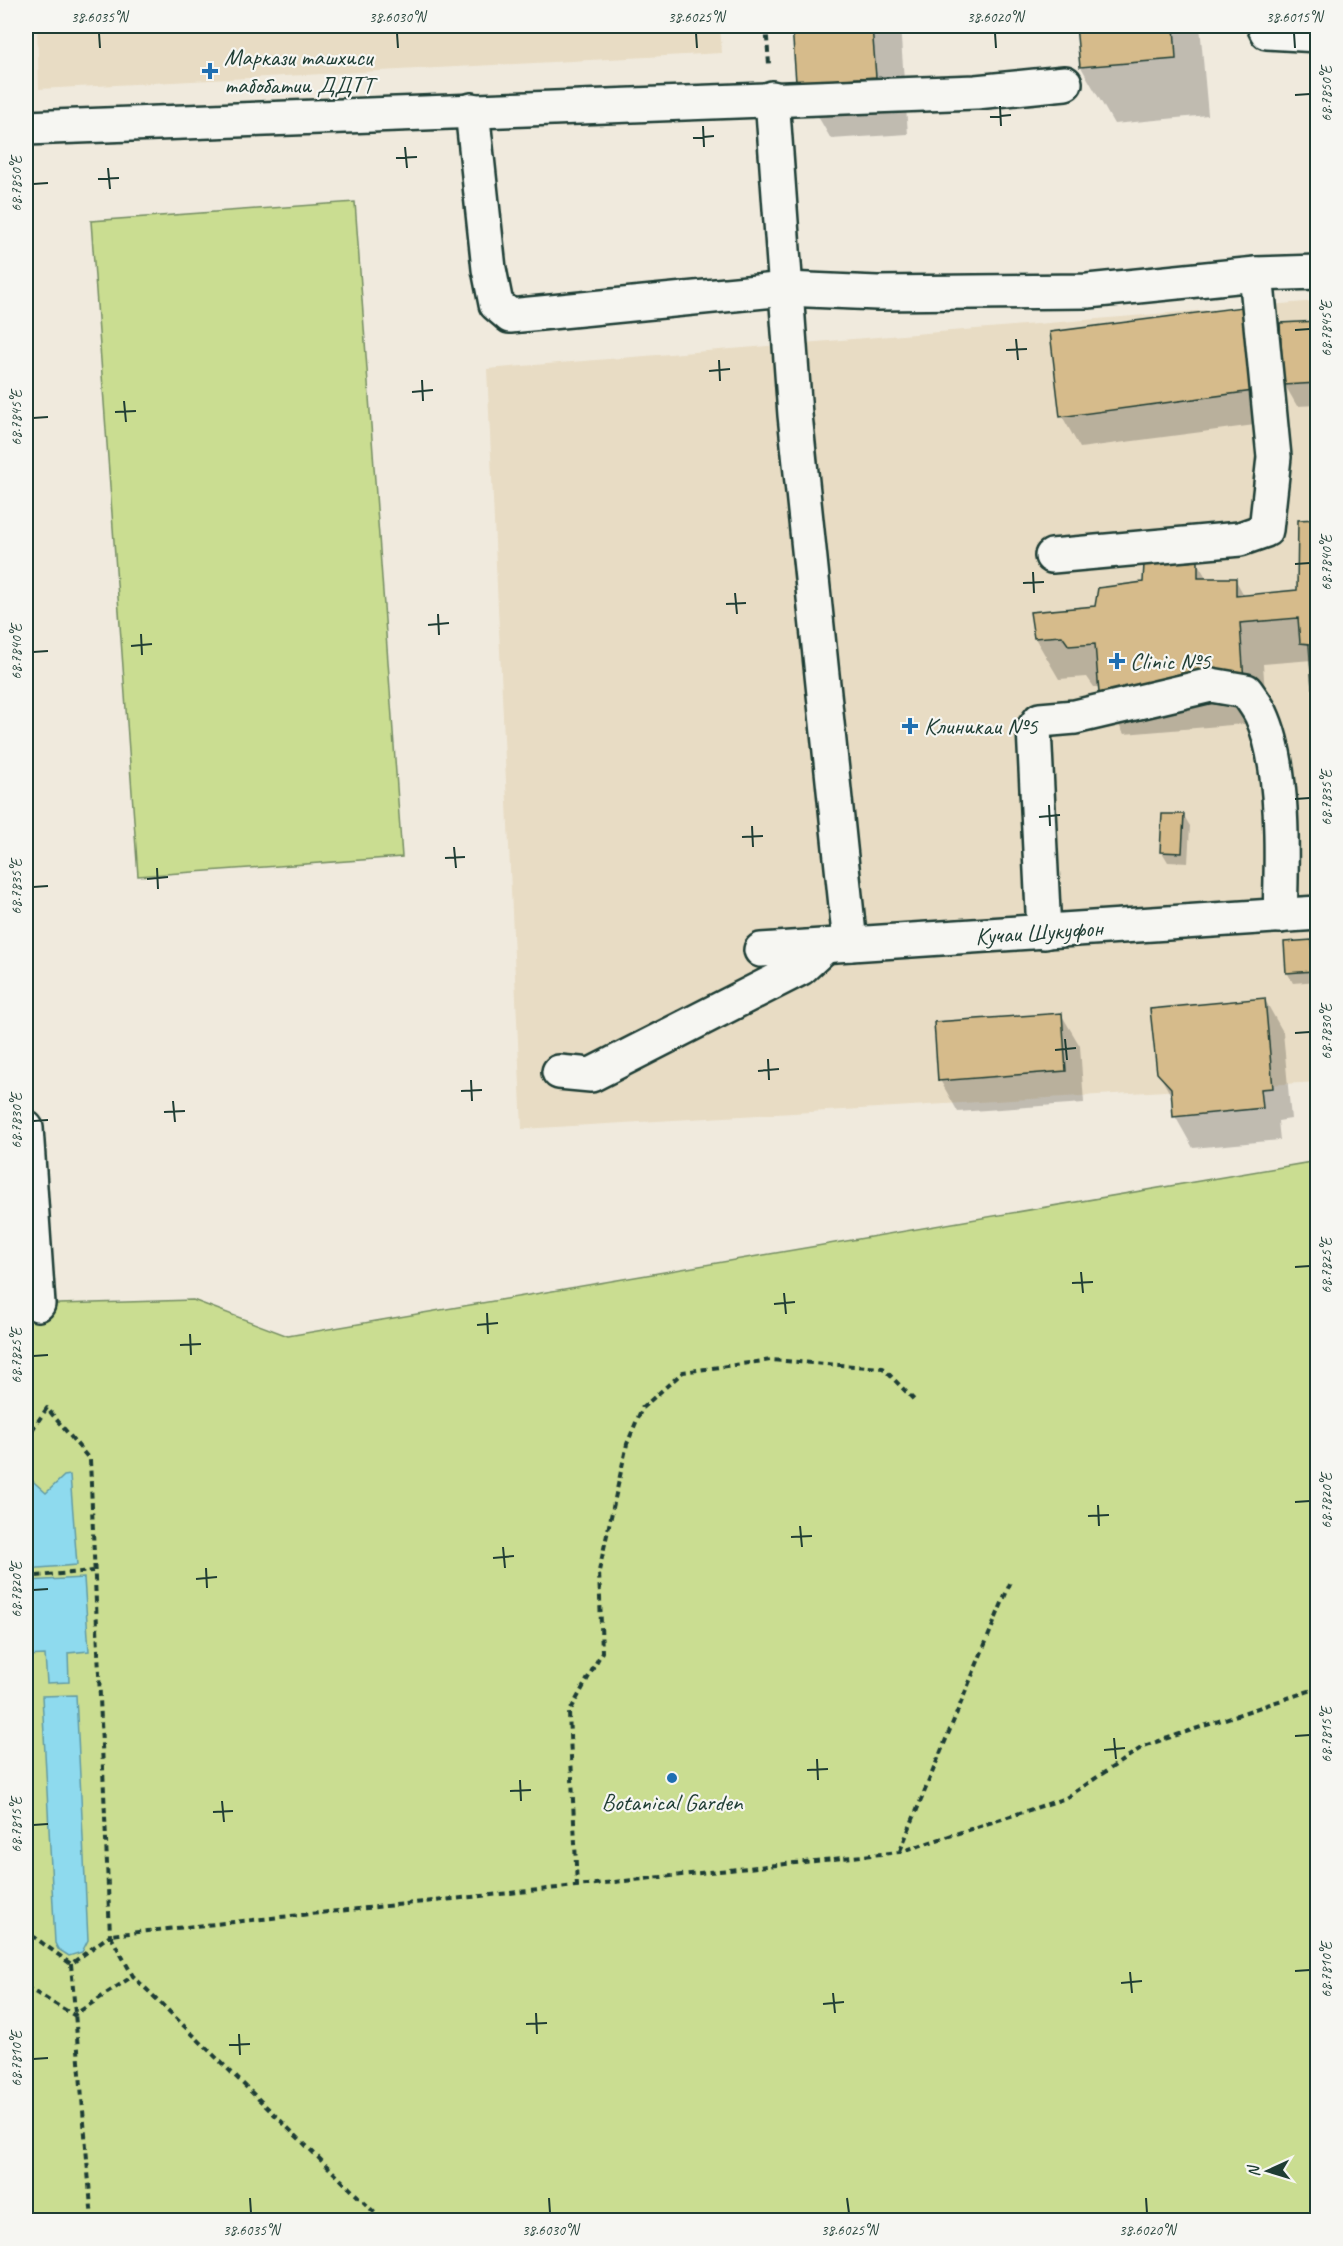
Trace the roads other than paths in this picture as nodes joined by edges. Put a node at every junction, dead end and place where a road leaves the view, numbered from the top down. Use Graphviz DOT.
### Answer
graph roads {
  1 [pos="1264,26"];
  2 [pos="1317,35"];
  3 [pos="1065,83"];
  4 [pos="772,98"];
  5 [pos="472,110"];
  6 [pos="26,128"];
  7 [pos="1317,272"];
  8 [pos="1256,274"];
  9 [pos="786,289"];
  10 [pos="1052,556"];
  11 [pos="1317,913"];
  12 [pos="1280,916"];
  13 [pos="1044,932"];
  14 [pos="838,945"];
  15 [pos="761,950"];
  16 [pos="559,1072"];
  17 [pos="26,1128"];
  18 [pos="29,1236"];
  19 [pos="38,1304"];
  1 -- 2 [label="street"];
  3 -- 4 [label="street"];
  4 -- 5 [label="street"];
  4 -- 9 [label="street"];
  5 -- 6 [label="street"];
  5 -- 9 [label="street"];
  7 -- 8 [label="street"];
  8 -- 9 [label="street"];
  8 -- 10 [label="street"];
  9 -- 14 [label="street"];
  11 -- 12 [label="street, Кучаи Шукуфон"];
  12 -- 13 [label="street, Кучаи Шукуфон"];
  12 -- 13 [label="street"];
  13 -- 14 [label="street, Кучаи Шукуфон"];
  14 -- 15 [label="street, Кучаи Шукуфон"];
  14 -- 16 [label="street"];
  17 -- 18 [label="street"];
  18 -- 19 [label="street"];
}
